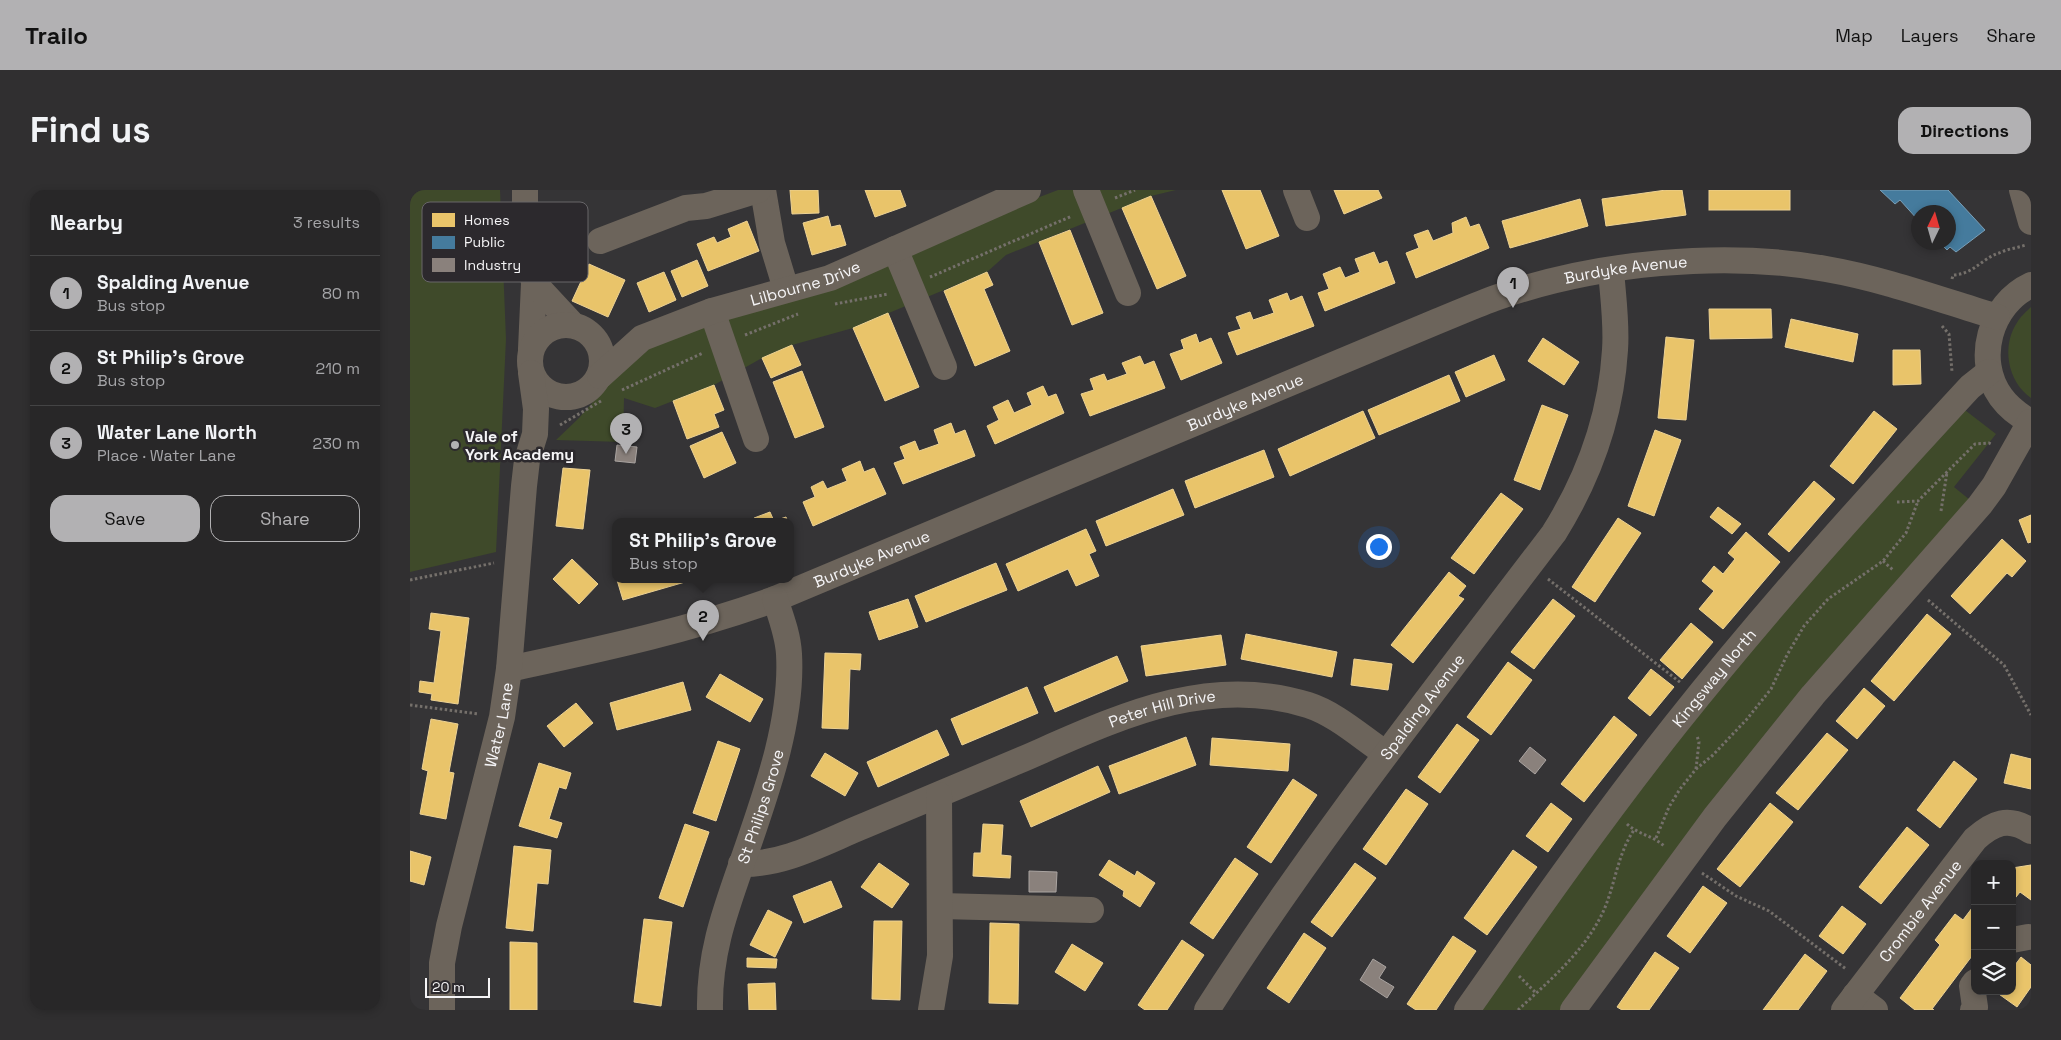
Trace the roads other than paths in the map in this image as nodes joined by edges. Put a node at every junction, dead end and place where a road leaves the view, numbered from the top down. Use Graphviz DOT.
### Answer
graph roads {
  1 [pos="758,190"];
  2 [pos="763,190"];
  3 [pos="1028,190"];
  4 [pos="1296,190"];
  5 [pos="2022,190"];
  6 [pos="1090,199"];
  7 [pos="1307,218"];
  8 [pos="2031,222"];
  9 [pos="624,227"];
  10 [pos="895,249"];
  11 [pos="1611,270"];
  12 [pos="534,283"];
  13 [pos="2031,285"];
  14 [pos="786,289"];
  15 [pos="1128,293"];
  16 [pos="712,311"];
  17 [pos="1997,317"];
  18 [pos="580,328"];
  19 [pos="642,338"];
  20 [pos="531,361"];
  21 [pos="944,367"];
  22 [pos="1989,372"];
  23 [pos="607,389"];
  24 [pos="577,396"];
  25 [pos="2031,422"];
  26 [pos="543,425"];
  27 [pos="756,439"];
  28 [pos="775,599"];
  29 [pos="509,669"];
  30 [pos="1385,753"];
  31 [pos="939,795"];
  32 [pos="2031,831"];
  33 [pos="741,864"];
  34 [pos="941,906"];
  35 [pos="1091,910"];
  36 [pos="1973,995"];
  37 [pos="1860,1000"];
  38 [pos="932,1006"];
  39 [pos="442,1010"];
  40 [pos="710,1010"];
  41 [pos="1207,1010"];
  42 [pos="1467,1010"];
  43 [pos="1573,1010"];
  44 [pos="1973,1010"];
  1 -- 9 [label="street"];
  2 -- 14 [label="street"];
  3 -- 10 [label="street, Lilbourne Drive"];
  4 -- 7 [label="street"];
  5 -- 8 [label="street"];
  6 -- 15 [label="street"];
  10 -- 14 [label="street, Lilbourne Drive"];
  10 -- 21 [label="street"];
  11 -- 17 [label="street, Burdyke Avenue"];
  11 -- 28 [label="street, Burdyke Avenue"];
  11 -- 30 [label="street, Spalding Avenue"];
  12 -- 18 [label="street"];
  12 -- 20 [label="street, Water Lane"];
  13 -- 17 [label="street"];
  14 -- 16 [label="street, Lilbourne Drive"];
  16 -- 19 [label="street, Lilbourne Drive"];
  16 -- 27 [label="street"];
  17 -- 22 [label="street"];
  18 -- 19 [label="street, Lilbourne Drive"];
  18 -- 20 [label="street"];
  18 -- 23 [label="street"];
  19 -- 23 [label="street, Lilbourne Drive"];
  20 -- 24 [label="street"];
  20 -- 26 [label="street, Water Lane"];
  22 -- 25 [label="street"];
  22 -- 42 [label="street, Kingsway North"];
  23 -- 24 [label="street"];
  24 -- 26 [label="street"];
  25 -- 43 [label="street"];
  26 -- 29 [label="street, Water Lane"];
  28 -- 29 [label="street, Burdyke Avenue"];
  28 -- 33 [label="street, St Philips Grove"];
  29 -- 39 [label="street, Water Lane"];
  30 -- 31 [label="street, Peter Hill Drive"];
  30 -- 41 [label="street, Spalding Avenue"];
  31 -- 33 [label="street, Peter Hill Drive"];
  31 -- 34 [label="street"];
  32 -- 37 [label="street, Crombie Avenue"];
  33 -- 40 [label="street, St Philips Grove"];
  34 -- 35 [label="street"];
  34 -- 38 [label="street"];
  36 -- 44 [label="street"];
}
